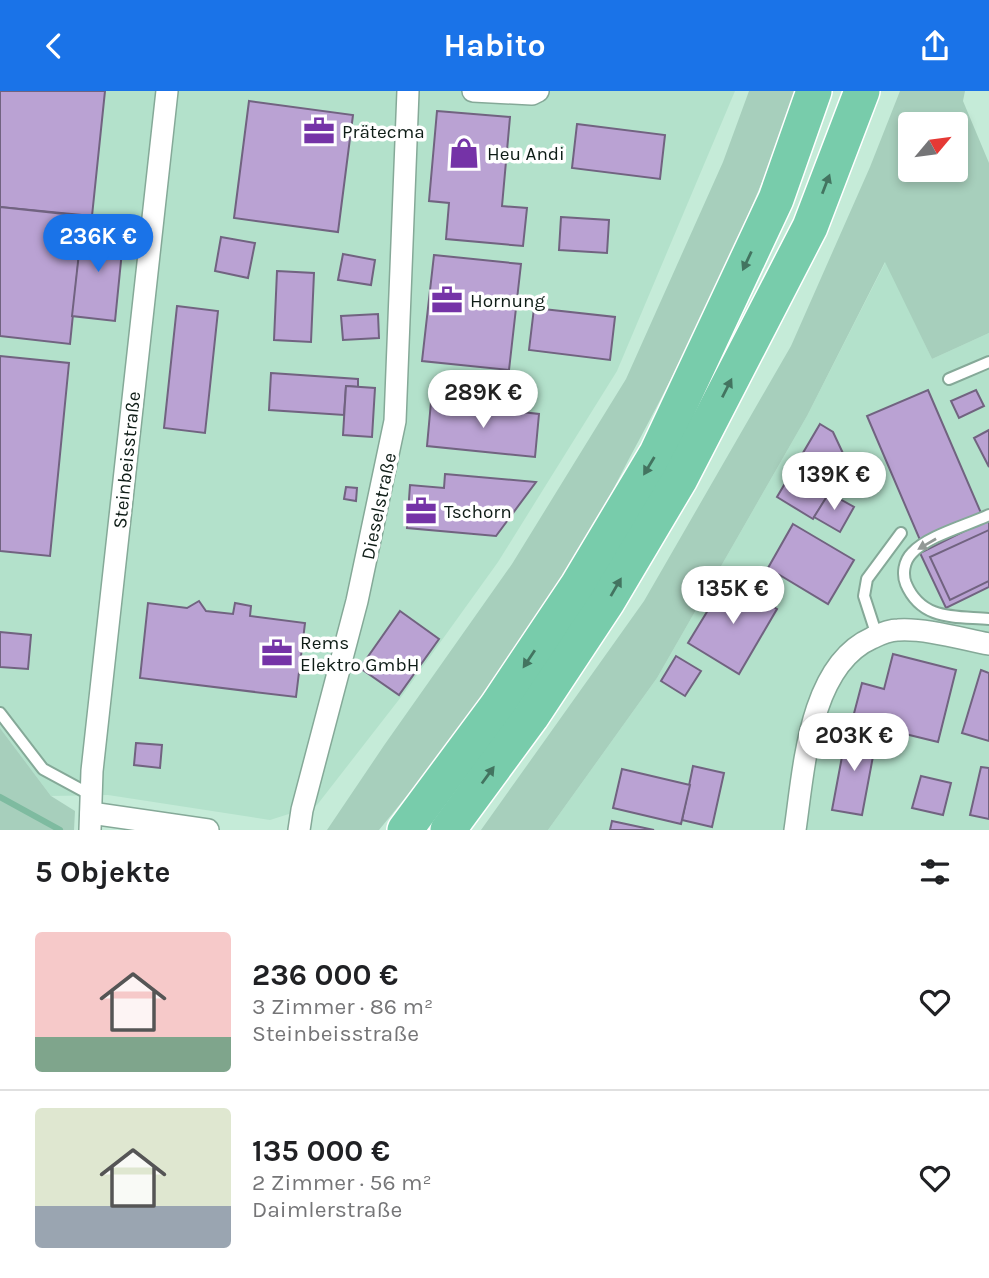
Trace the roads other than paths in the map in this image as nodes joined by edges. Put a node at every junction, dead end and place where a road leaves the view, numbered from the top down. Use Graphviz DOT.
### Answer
graph roads {
  1 [pos="167,91"];
  2 [pos="408,91"];
  3 [pos="473,91"];
  4 [pos="538,91"];
  5 [pos="814,91"];
  6 [pos="862,91"];
  7 [pos="989,362"];
  8 [pos="949,379"];
  9 [pos="989,515"];
  10 [pos="901,533"];
  11 [pos="989,619"];
  12 [pos="877,636"];
  13 [pos="989,644"];
  14 [pos="0,713"];
  15 [pos="91,816"];
  16 [pos="208,830"];
  17 [pos="299,830"];
  18 [pos="405,830"];
  19 [pos="448,830"];
  20 [pos="795,830"];
  1 -- 15 [label="street, Steinbeisstraße"];
  2 -- 17 [label="street, Dieselstraße"];
  3 -- 4 [label="street"];
  5 -- 18 [label="highway, one-way"];
  19 -- 6 [label="highway, one-way"];
  7 -- 8 [label="lane"];
  9 -- 11 [label="lane, one-way"];
  10 -- 12 [label="lane"];
  12 -- 13 [label="street"];
  12 -- 20 [label="street"];
  14 -- 15 [label="lane"];
  15 -- 16 [label="street"];
}
